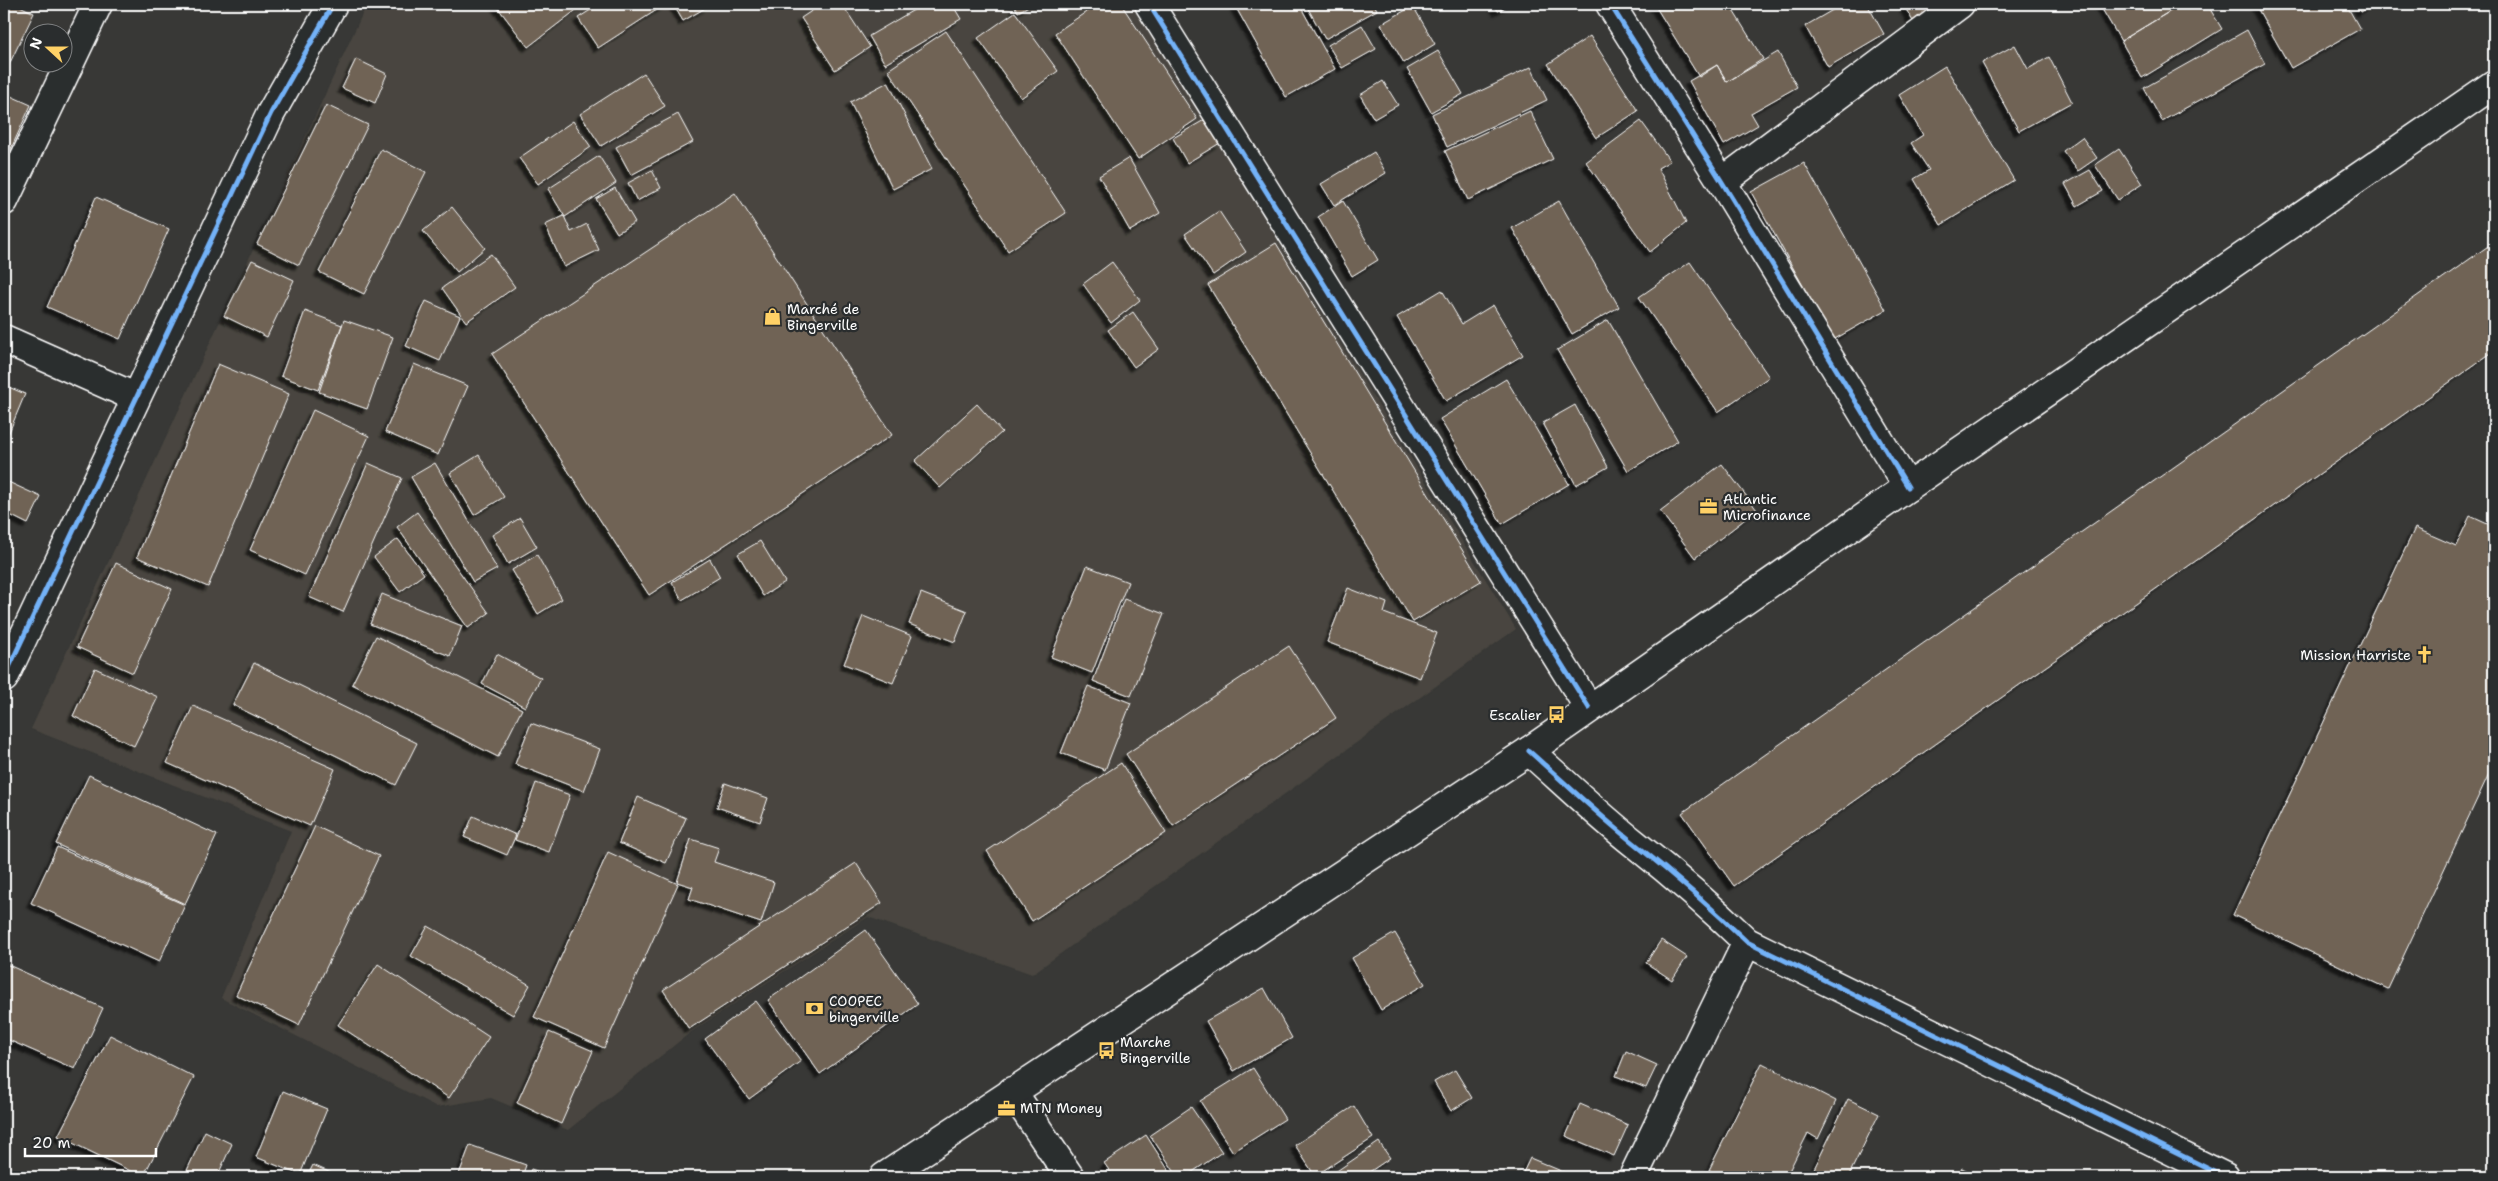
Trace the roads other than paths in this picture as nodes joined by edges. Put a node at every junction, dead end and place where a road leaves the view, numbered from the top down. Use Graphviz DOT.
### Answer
graph roads {
  1 [pos="98,4"];
  2 [pos="334,4"];
  3 [pos="1150,4"];
  4 [pos="1610,4"];
  5 [pos="1960,4"];
  6 [pos="2494,84"];
  7 [pos="1722,182"];
  8 [pos="4,201"];
  9 [pos="4,338"];
  10 [pos="135,397"];
  11 [pos="1908,487"];
  12 [pos="4,678"];
  13 [pos="1589,708"];
  14 [pos="1529,751"];
  15 [pos="1747,942"];
  16 [pos="1012,1091"];
  17 [pos="884,1177"];
  18 [pos="1070,1177"];
  19 [pos="1633,1177"];
  20 [pos="2225,1177"];
  1 -- 8 [label="street"];
  2 -- 10 [label="street"];
  3 -- 13 [label="street"];
  4 -- 7 [label="street"];
  5 -- 7 [label="street"];
  6 -- 11 [label="street"];
  7 -- 11 [label="street"];
  9 -- 10 [label="street"];
  10 -- 12 [label="street"];
  11 -- 13 [label="street"];
  13 -- 14 [label="street"];
  14 -- 15 [label="street"];
  14 -- 16 [label="street"];
  15 -- 19 [label="street"];
  15 -- 20 [label="street"];
  16 -- 17 [label="street"];
  16 -- 18 [label="street"];
}
